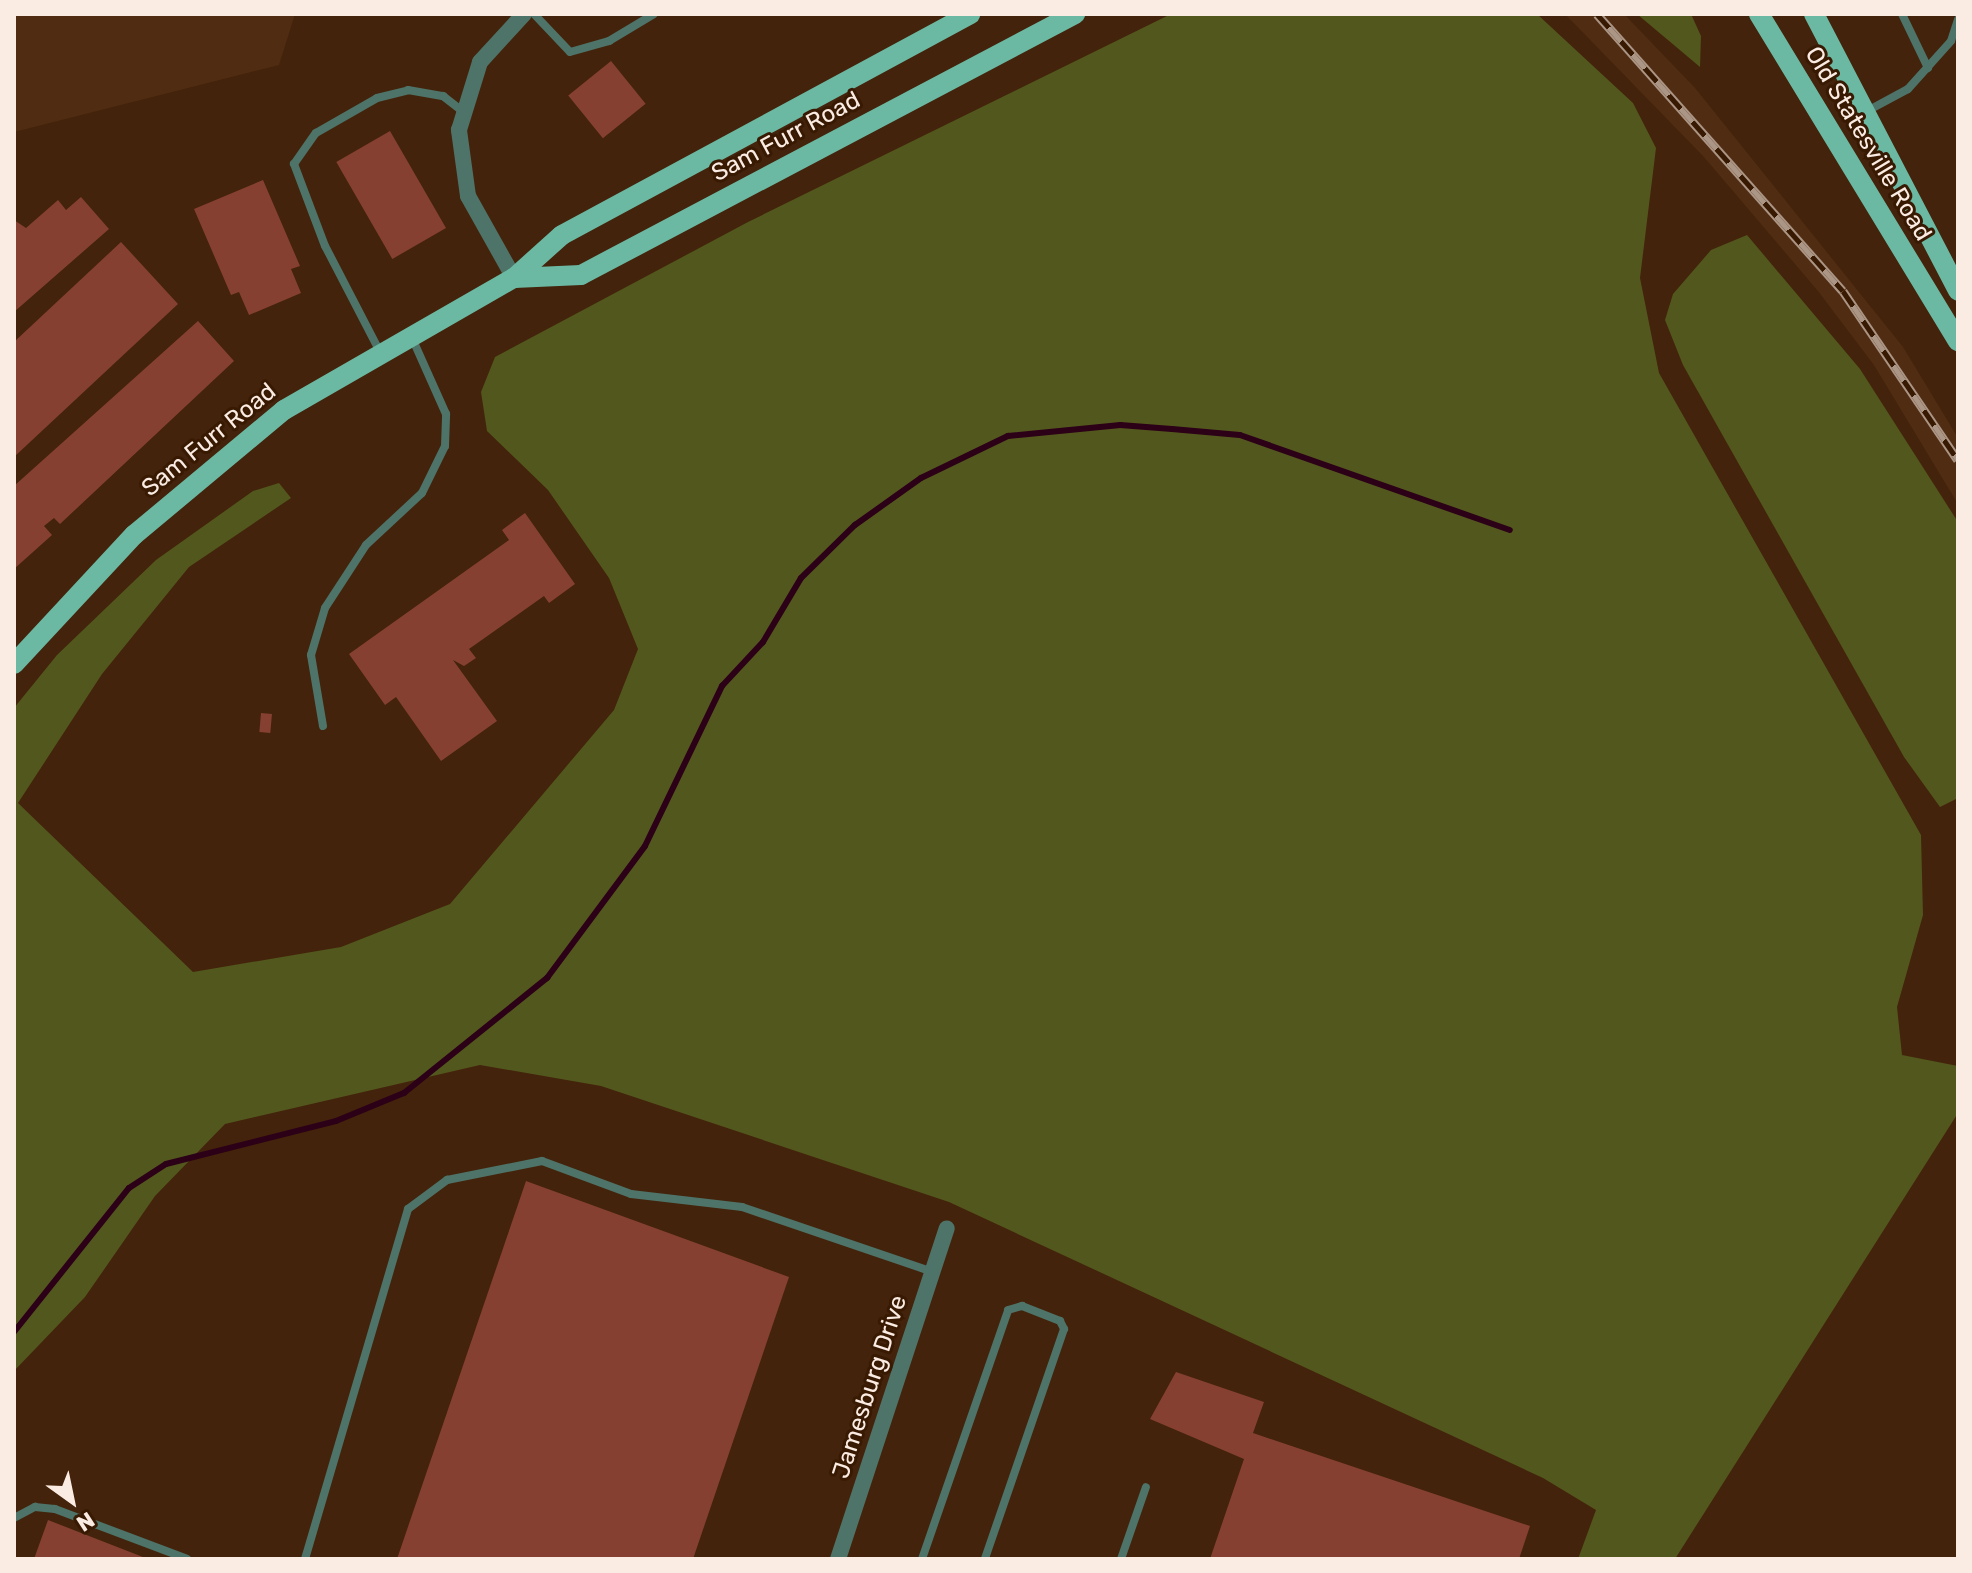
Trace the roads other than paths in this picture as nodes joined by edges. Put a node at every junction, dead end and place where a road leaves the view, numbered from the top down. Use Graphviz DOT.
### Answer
graph roads {
  1 [pos="524,14"];
  2 [pos="534,14"];
  3 [pos="654,14"];
  4 [pos="970,14"];
  5 [pos="1075,14"];
  6 [pos="1759,14"];
  7 [pos="1814,14"];
  8 [pos="1902,14"];
  9 [pos="1958,19"];
  10 [pos="1928,68"];
  11 [pos="1869,110"];
  12 [pos="462,111"];
  13 [pos="514,278"];
  14 [pos="1958,291"];
  15 [pos="410,334"];
  16 [pos="1958,341"];
  17 [pos="379,350"];
  18 [pos="14,664"];
  19 [pos="323,726"];
  20 [pos="947,1228"];
  21 [pos="933,1272"];
  22 [pos="1146,1487"];
  23 [pos="14,1518"];
  24 [pos="187,1559"];
  25 [pos="305,1559"];
  26 [pos="838,1559"];
  27 [pos="922,1559"];
  28 [pos="985,1559"];
  29 [pos="1121,1559"];
  1 -- 12 [label="street"];
  2 -- 3 [label="lane"];
  4 -- 13 [label="main road, Sam Furr Road"];
  5 -- 13 [label="main road, Sam Furr Road"];
  6 -- 16 [label="main road, Old Statesville Road"];
  7 -- 11 [label="main road, Old Statesville Road"];
  8 -- 10 [label="lane"];
  9 -- 10 [label="lane"];
  10 -- 11 [label="lane"];
  11 -- 14 [label="main road, Old Statesville Road"];
  12 -- 13 [label="street"];
  12 -- 17 [label="lane"];
  13 -- 15 [label="main road, Sam Furr Road"];
  15 -- 17 [label="main road, Sam Furr Road"];
  15 -- 19 [label="lane"];
  17 -- 18 [label="main road, Sam Furr Road"];
  20 -- 21 [label="street, Jamesburg Drive"];
  21 -- 25 [label="lane"];
  21 -- 26 [label="street, Jamesburg Drive"];
  22 -- 29 [label="lane"];
  23 -- 24 [label="lane"];
  27 -- 28 [label="lane"];
}
